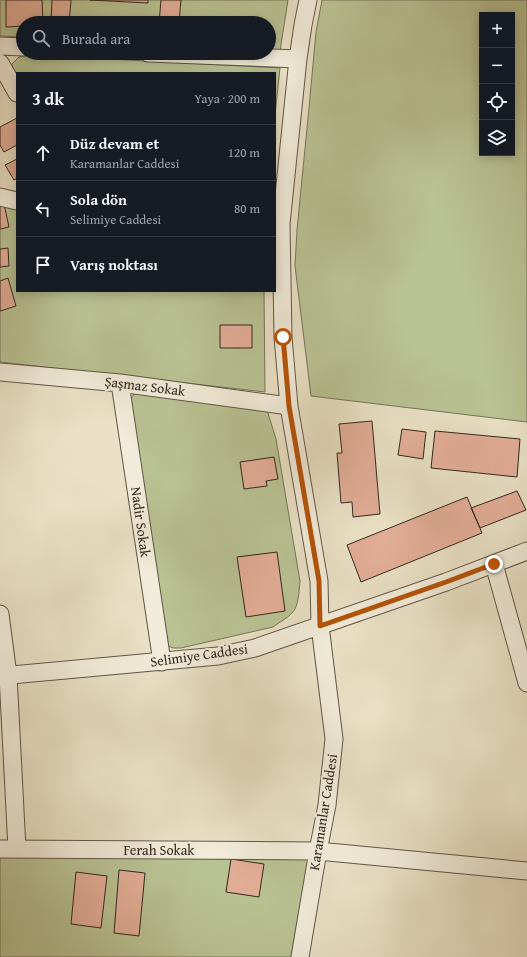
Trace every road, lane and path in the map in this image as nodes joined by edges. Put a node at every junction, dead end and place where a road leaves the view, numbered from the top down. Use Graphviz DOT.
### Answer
graph roads {
  1 [pos="308,0"];
  2 [pos="0,46"];
  3 [pos="16,47"];
  4 [pos="276,58"];
  5 [pos="298,59"];
  6 [pos="0,63"];
  7 [pos="16,91"];
  8 [pos="0,197"];
  9 [pos="16,200"];
  10 [pos="0,372"];
  11 [pos="120,383"];
  12 [pos="289,406"];
  13 [pos="527,552"];
  14 [pos="494,564"];
  15 [pos="0,614"];
  16 [pos="320,626"];
  17 [pos="162,662"];
  18 [pos="4,676"];
  19 [pos="527,683"];
  20 [pos="0,849"];
  21 [pos="18,849"];
  22 [pos="318,851"];
  23 [pos="527,871"];
  24 [pos="300,957"];
  1 -- 5 [label="street, Karamanlar Caddesi"];
  2 -- 3 [label="street"];
  4 -- 5 [label="street"];
  5 -- 12 [label="street, Karamanlar Caddesi"];
  6 -- 7 [label="street"];
  8 -- 9 [label="street"];
  10 -- 11 [label="street, Şaşmaz Sokak"];
  11 -- 12 [label="street, Şaşmaz Sokak"];
  11 -- 17 [label="street, Nadir Sokak"];
  12 -- 16 [label="street, Karamanlar Caddesi"];
  13 -- 14 [label="street, Selimiye Caddesi"];
  14 -- 16 [label="street, Selimiye Caddesi"];
  14 -- 19 [label="street"];
  15 -- 18 [label="street"];
  16 -- 17 [label="street, Selimiye Caddesi"];
  16 -- 22 [label="street, Karamanlar Caddesi"];
  17 -- 18 [label="street, Selimiye Caddesi"];
  18 -- 21 [label="street"];
  20 -- 21 [label="street, Ferah Sokak"];
  21 -- 22 [label="street, Ferah Sokak"];
  22 -- 23 [label="street, Ferah Sokak"];
  22 -- 24 [label="street, Karamanlar Caddesi"];
}
